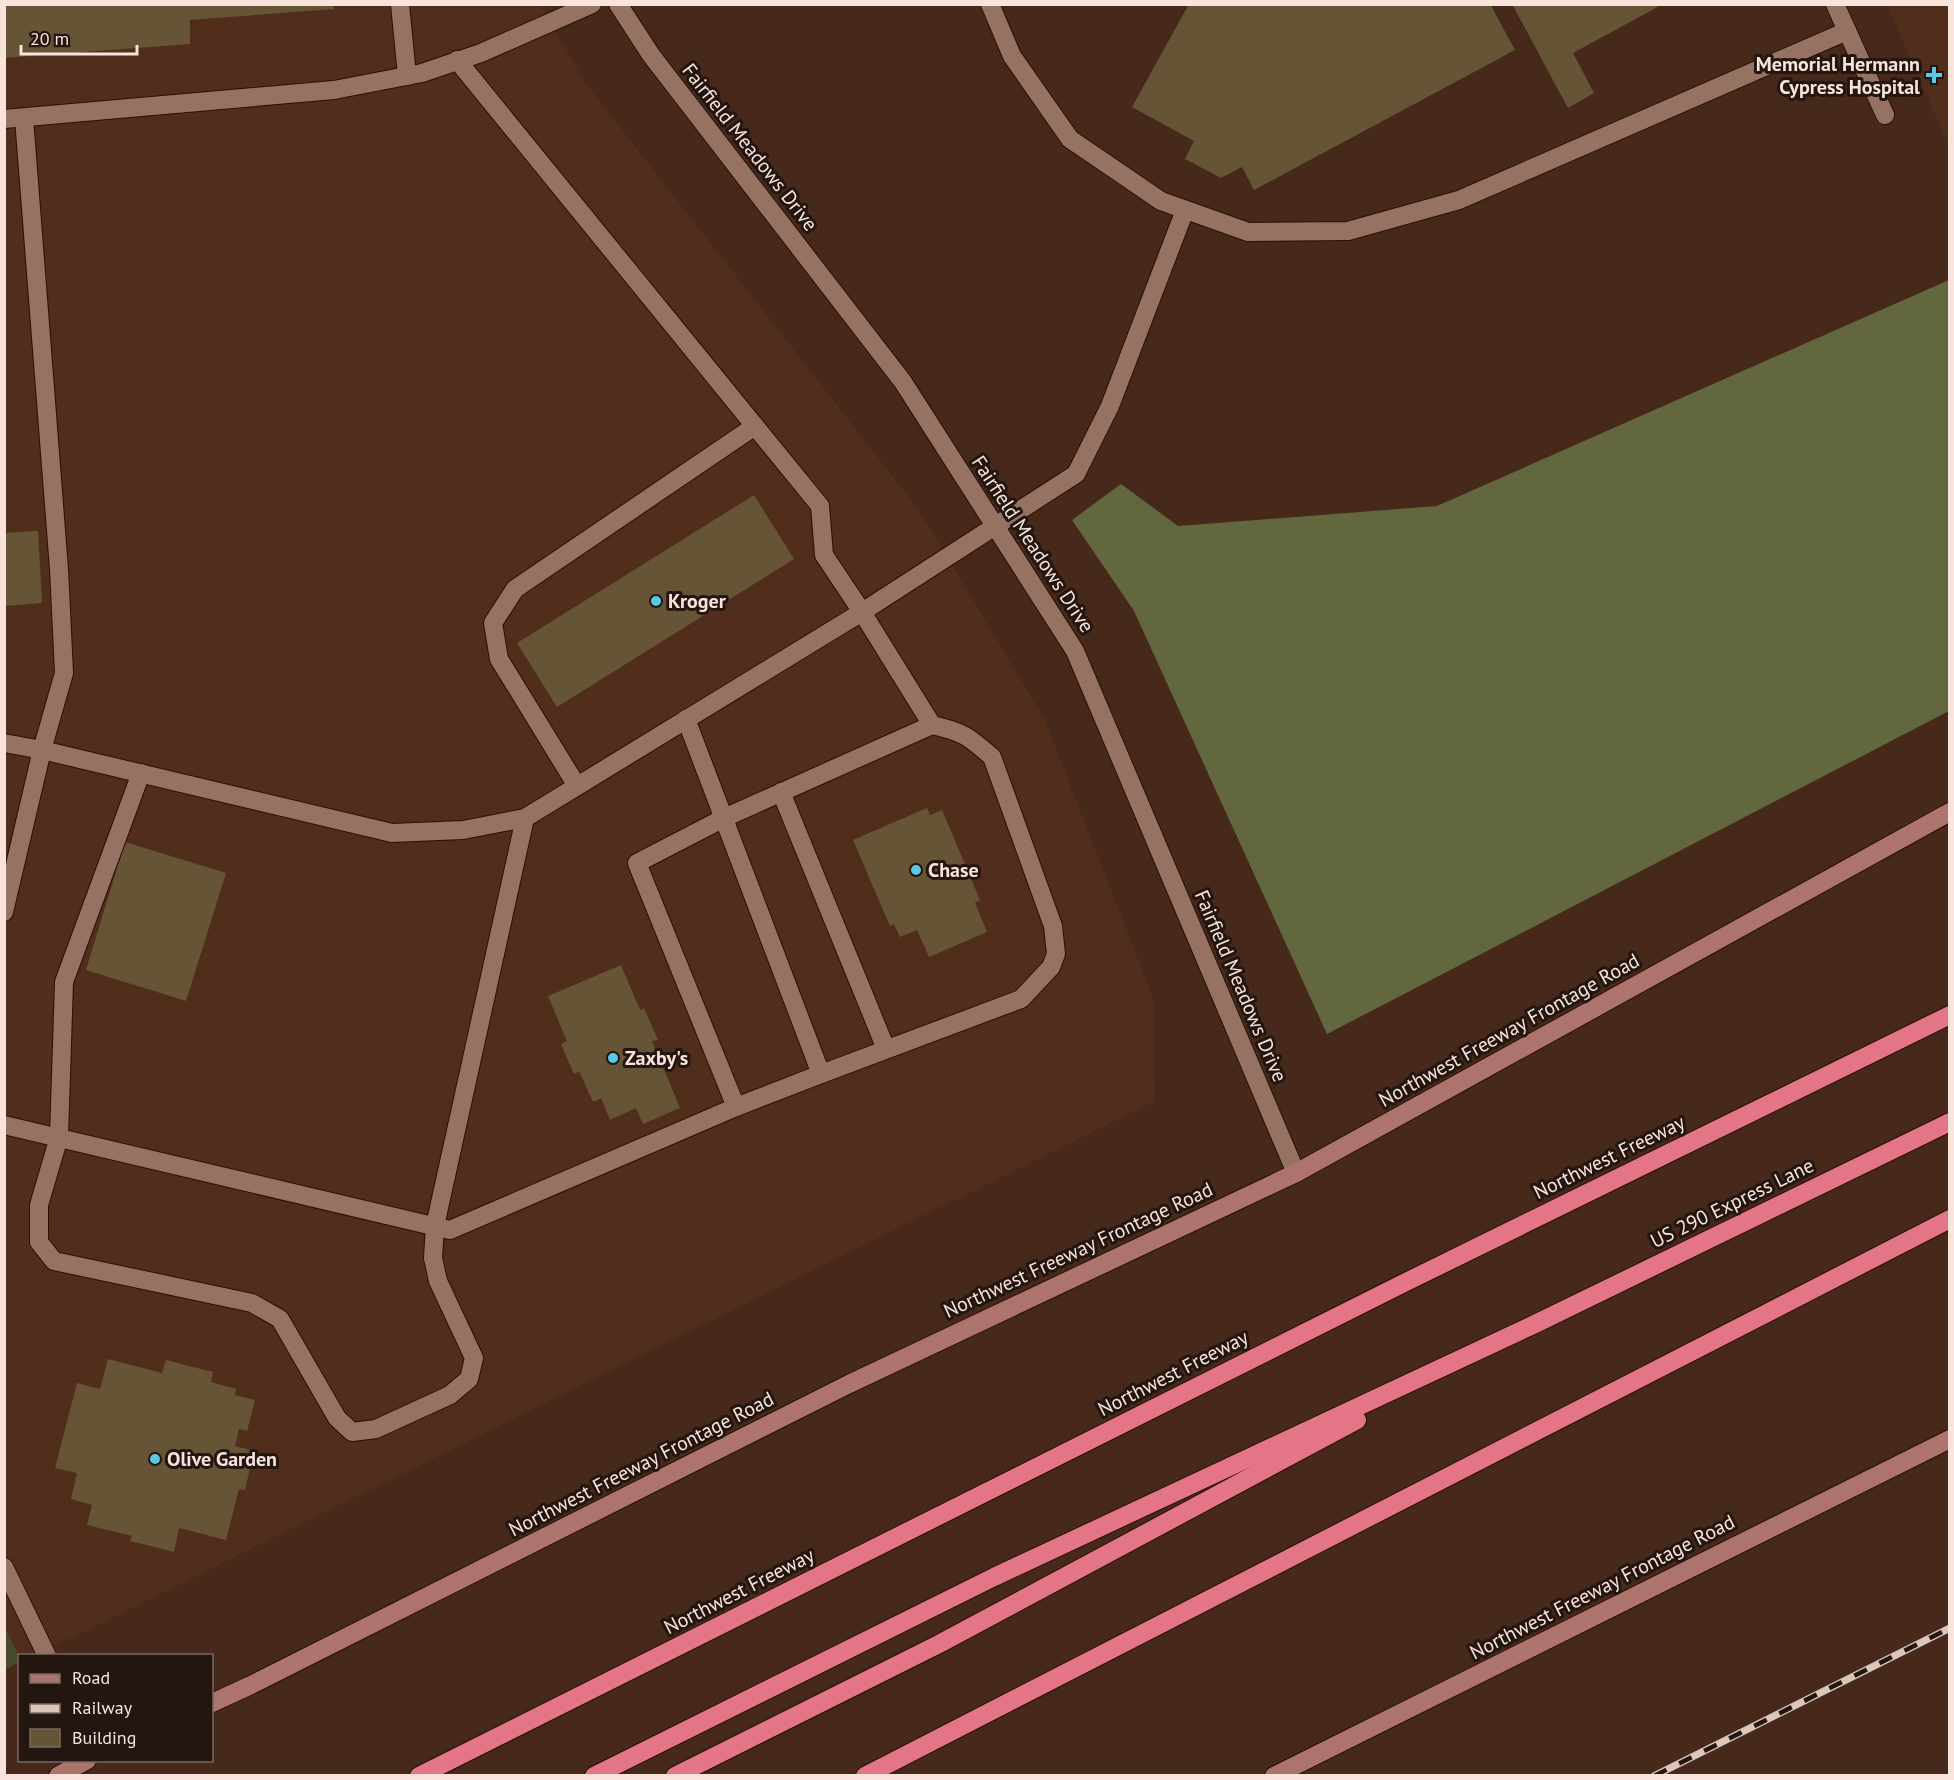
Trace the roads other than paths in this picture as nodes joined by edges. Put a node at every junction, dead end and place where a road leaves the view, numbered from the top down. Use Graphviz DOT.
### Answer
graph roads {
  1 [pos="400,4"];
  2 [pos="592,4"];
  3 [pos="618,4"];
  4 [pos="990,4"];
  5 [pos="1835,4"];
  6 [pos="1847,31"];
  7 [pos="458,60"];
  8 [pos="407,76"];
  9 [pos="1885,116"];
  10 [pos="24,118"];
  11 [pos="4,119"];
  12 [pos="1185,210"];
  13 [pos="755,426"];
  14 [pos="995,526"];
  15 [pos="862,612"];
  16 [pos="686,719"];
  17 [pos="932,725"];
  18 [pos="4,743"];
  19 [pos="42,750"];
  20 [pos="141,773"];
  21 [pos="577,786"];
  22 [pos="781,792"];
  23 [pos="1950,812"];
  24 [pos="525,818"];
  25 [pos="723,818"];
  26 [pos="4,912"];
  27 [pos="1950,1015"];
  28 [pos="886,1049"];
  29 [pos="821,1074"];
  30 [pos="736,1107"];
  31 [pos="1950,1122"];
  32 [pos="4,1125"];
  33 [pos="59,1137"];
  34 [pos="1296,1173"];
  35 [pos="1950,1219"];
  36 [pos="435,1226"];
  37 [pos="1535,1324"];
  38 [pos="1950,1439"];
  39 [pos="4,1567"];
  40 [pos="46,1654"];
  41 [pos="213,1703"];
  42 [pos="85,1762"];
  43 [pos="58,1776"];
  44 [pos="419,1776"];
  45 [pos="594,1776"];
  46 [pos="675,1776"];
  47 [pos="865,1776"];
  48 [pos="1274,1776"];
  1 -- 8 [label="street"];
  2 -- 7 [label="street"];
  3 -- 14 [label="street, Fairfield Meadows Drive"];
  4 -- 12 [label="street"];
  5 -- 6 [label="street"];
  6 -- 9 [label="street"];
  6 -- 12 [label="street"];
  7 -- 8 [label="street"];
  7 -- 13 [label="street"];
  8 -- 10 [label="street"];
  10 -- 11 [label="street"];
  10 -- 19 [label="street"];
  12 -- 14 [label="street"];
  13 -- 15 [label="street"];
  13 -- 21 [label="street"];
  14 -- 15 [label="street"];
  14 -- 34 [label="street, Fairfield Meadows Drive"];
  15 -- 16 [label="street"];
  15 -- 17 [label="street"];
  16 -- 21 [label="street"];
  16 -- 25 [label="street"];
  17 -- 22 [label="street"];
  17 -- 28 [label="street"];
  18 -- 19 [label="street"];
  19 -- 20 [label="street"];
  19 -- 26 [label="street"];
  20 -- 24 [label="street"];
  20 -- 33 [label="street"];
  21 -- 24 [label="street"];
  22 -- 25 [label="street"];
  22 -- 28 [label="street"];
  23 -- 34 [label="main road, Northwest Freeway Frontage Road"];
  24 -- 36 [label="street"];
  25 -- 29 [label="street"];
  25 -- 30 [label="street"];
  27 -- 44 [label="highway, Northwest Freeway"];
  28 -- 29 [label="street"];
  29 -- 30 [label="street"];
  30 -- 36 [label="street"];
  31 -- 37 [label="highway, US 290 Express Lane"];
  32 -- 33 [label="street"];
  33 -- 36 [label="street"];
  33 -- 36 [label="street"];
  34 -- 41 [label="main road, Northwest Freeway Frontage Road"];
  35 -- 47 [label="highway"];
  37 -- 45 [label="highway"];
  37 -- 46 [label="highway"];
  38 -- 48 [label="main road, Northwest Freeway Frontage Road"];
  39 -- 40 [label="street"];
  42 -- 43 [label="main road"];
}
